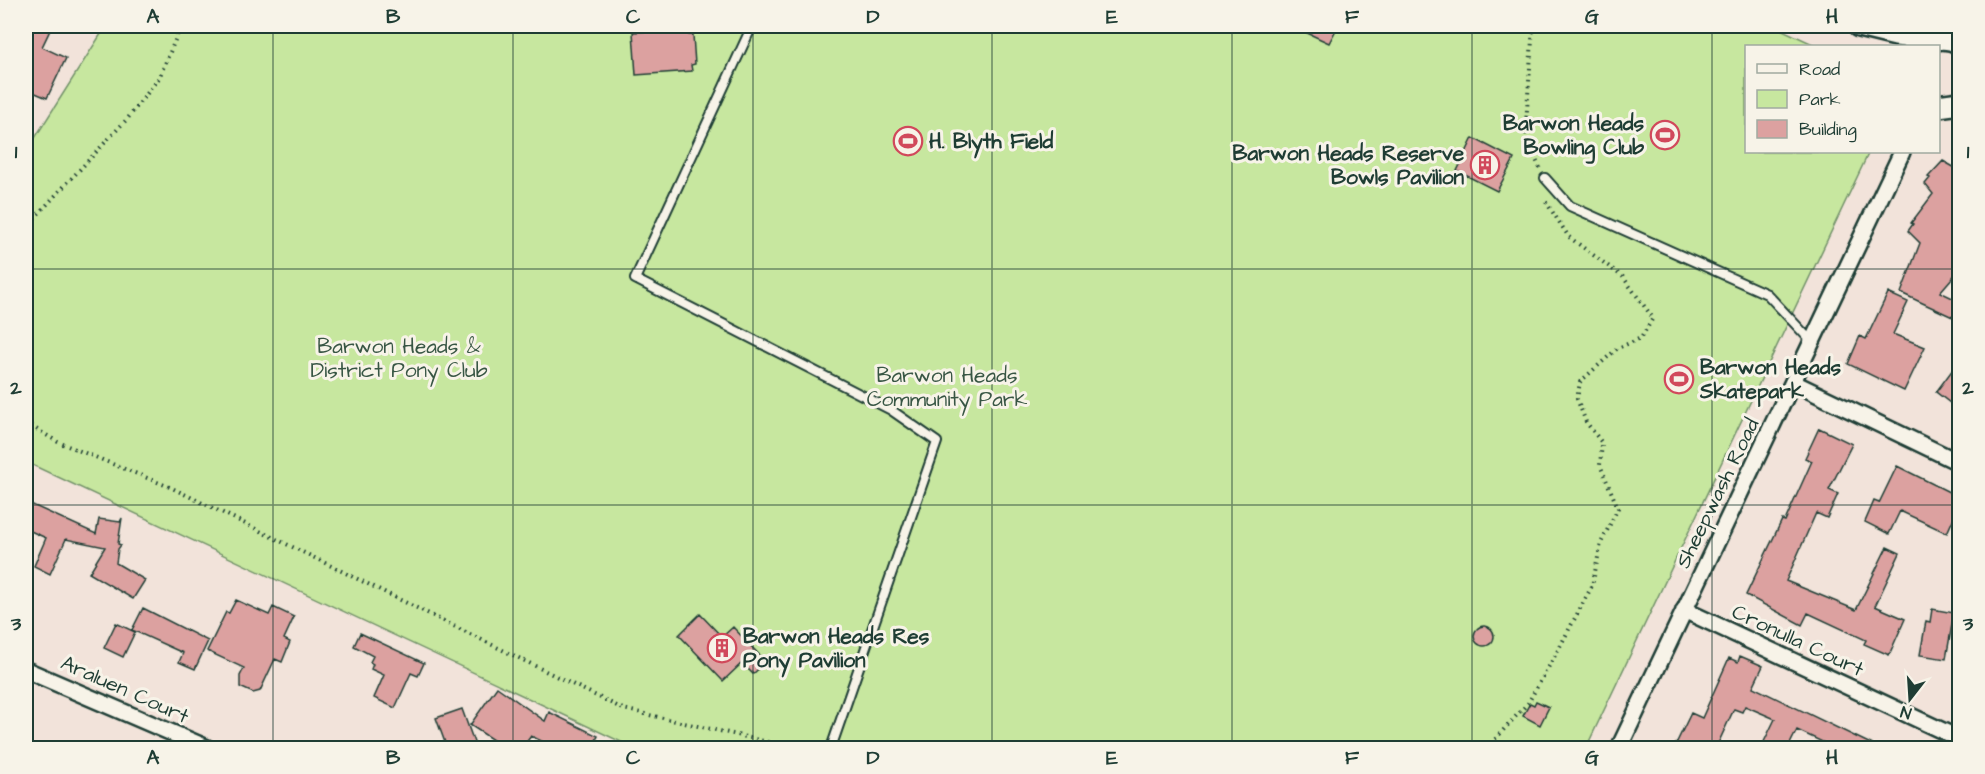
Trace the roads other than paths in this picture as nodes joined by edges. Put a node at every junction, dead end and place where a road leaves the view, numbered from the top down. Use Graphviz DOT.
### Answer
graph roads {
  1 [pos="752,26"];
  2 [pos="1863,27"];
  3 [pos="1942,38"];
  4 [pos="1884,45"];
  5 [pos="1902,154"];
  6 [pos="1545,178"];
  7 [pos="1812,342"];
  8 [pos="1794,383"];
  9 [pos="1959,463"];
  10 [pos="1684,609"];
  11 [pos="26,670"];
  12 [pos="1959,739"];
  13 [pos="207,748"];
  14 [pos="831,748"];
  15 [pos="1619,748"];
  1 -- 14 [label="lane"];
  2 -- 3 [label="street"];
  2 -- 4 [label="street"];
  5 -- 7 [label="street, Sheepwash Road"];
  6 -- 7 [label="lane"];
  7 -- 8 [label="street, Sheepwash Road"];
  8 -- 9 [label="street"];
  8 -- 10 [label="street, Sheepwash Road"];
  10 -- 12 [label="street, Cronulla Court"];
  10 -- 15 [label="street, Sheepwash Road"];
  11 -- 13 [label="street, Araluen Court"];
}
